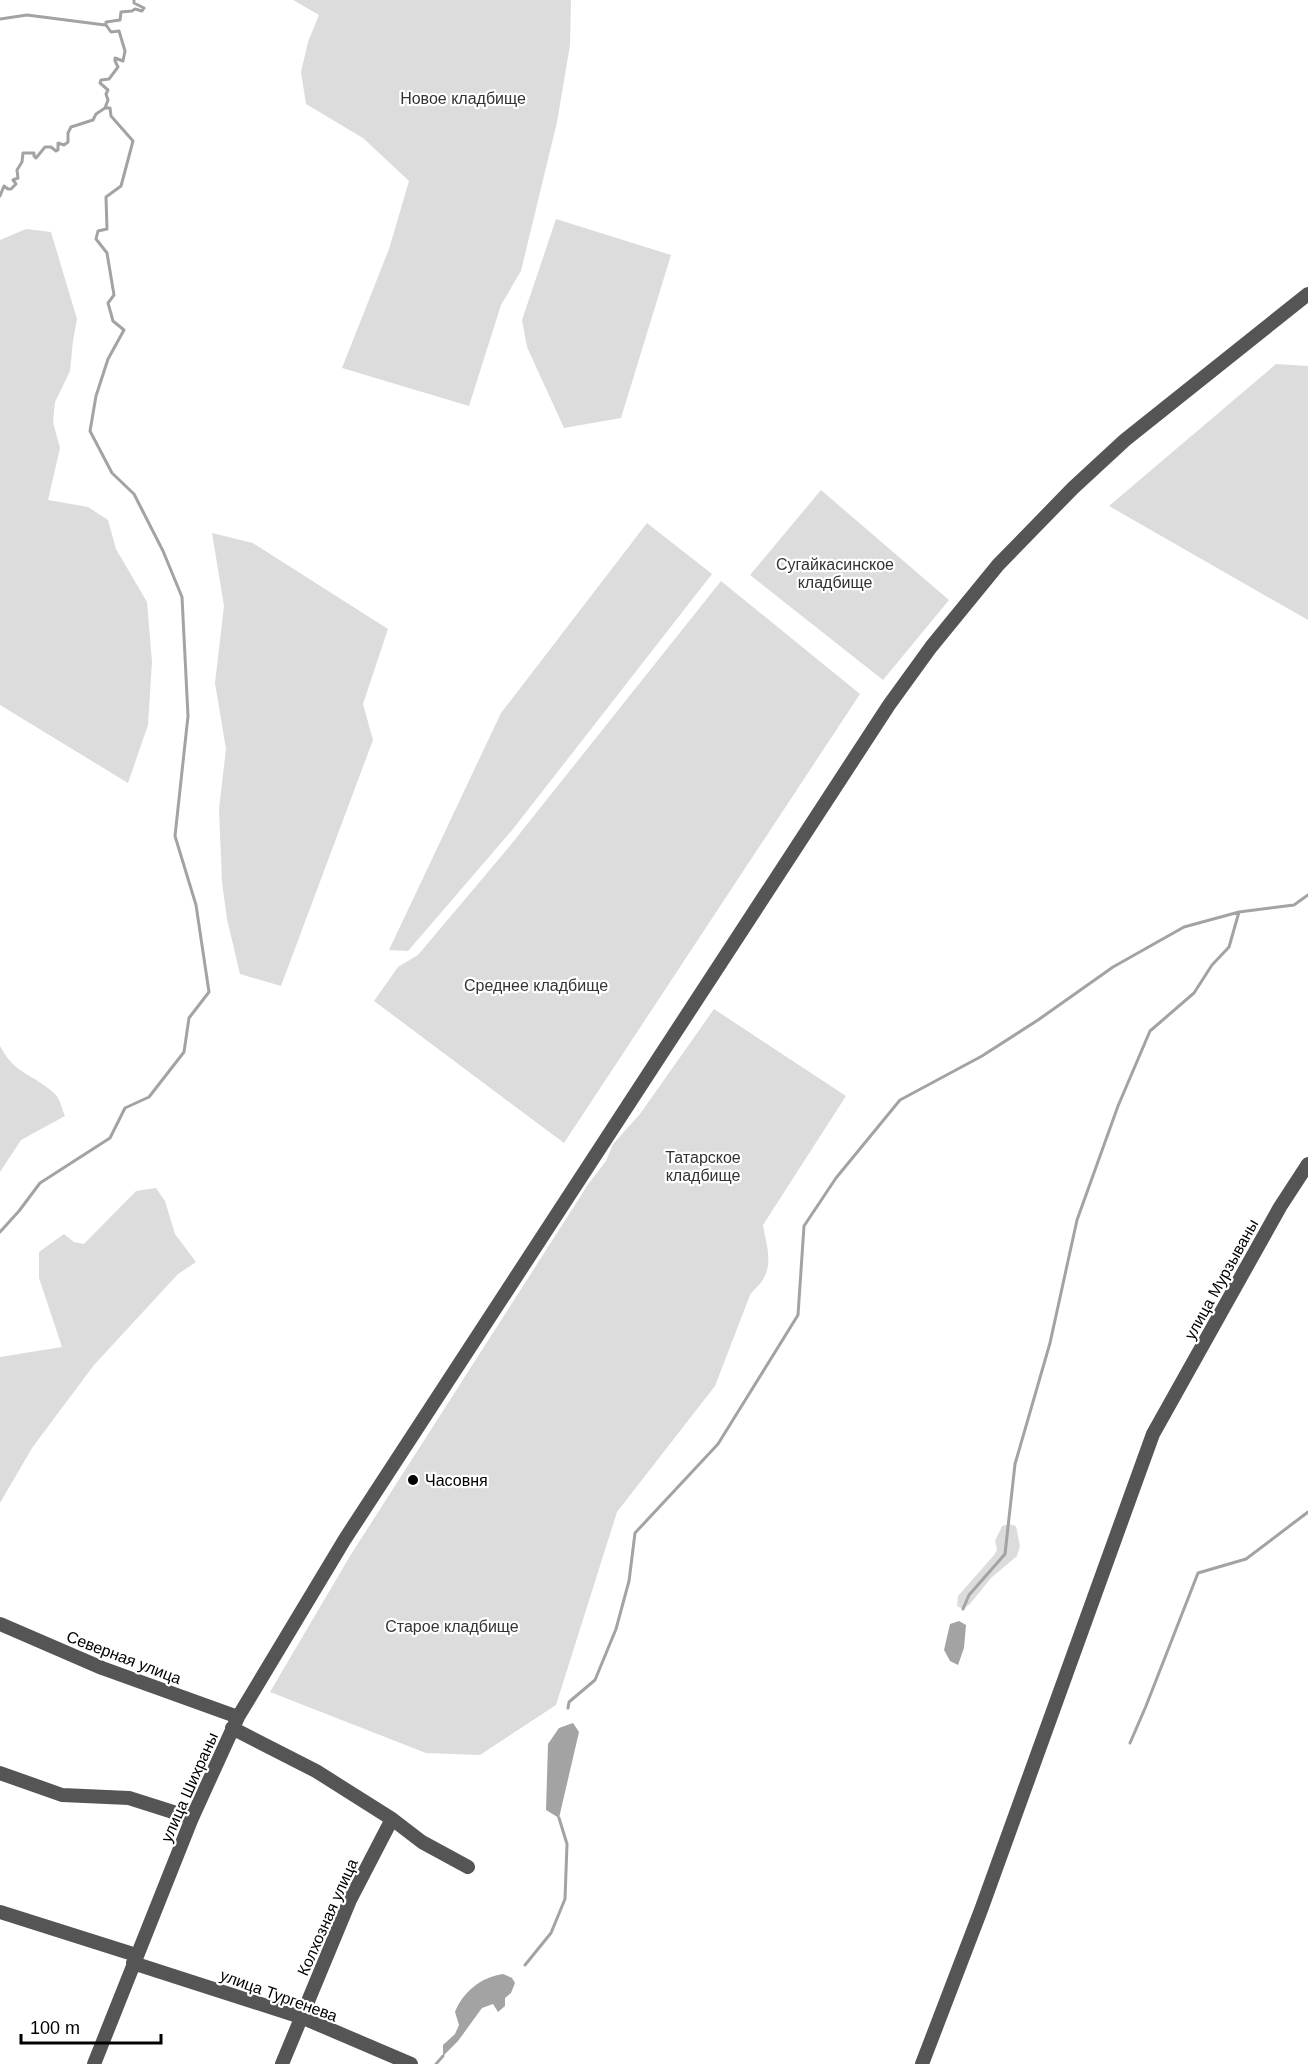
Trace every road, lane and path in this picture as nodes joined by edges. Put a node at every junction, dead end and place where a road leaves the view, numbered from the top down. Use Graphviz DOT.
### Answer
graph roads {
  1 [pos="1308,294"];
  2 [pos="1308,1164"];
  3 [pos="0,1624"];
  4 [pos="235,1723"];
  5 [pos="0,1773"];
  6 [pos="192,1818"];
  7 [pos="392,1819"];
  8 [pos="468,1867"];
  9 [pos="0,1912"];
  10 [pos="135,1959"];
  11 [pos="301,2017"];
  12 [pos="94,2064"];
  13 [pos="282,2064"];
  14 [pos="411,2064"];
  15 [pos="922,2064"];
  1 -- 4 [label="street, улица Шихраны"];
  2 -- 15 [label="street, улица Мурзываны"];
  3 -- 4 [label="street, Северная улица"];
  4 -- 6 [label="street, улица Шихраны"];
  4 -- 7 [label="street, Северная улица"];
  5 -- 6 [label="street"];
  6 -- 10 [label="street, улица Шихраны"];
  7 -- 8 [label="street, Северная улица"];
  7 -- 11 [label="street, Колхозная улица"];
  9 -- 10 [label="street, улица Тургенева"];
  10 -- 11 [label="street, улица Тургенева"];
  10 -- 12 [label="street, улица Шихраны"];
  11 -- 13 [label="street, Колхозная улица"];
  11 -- 14 [label="street, улица Тургенева"];
}
